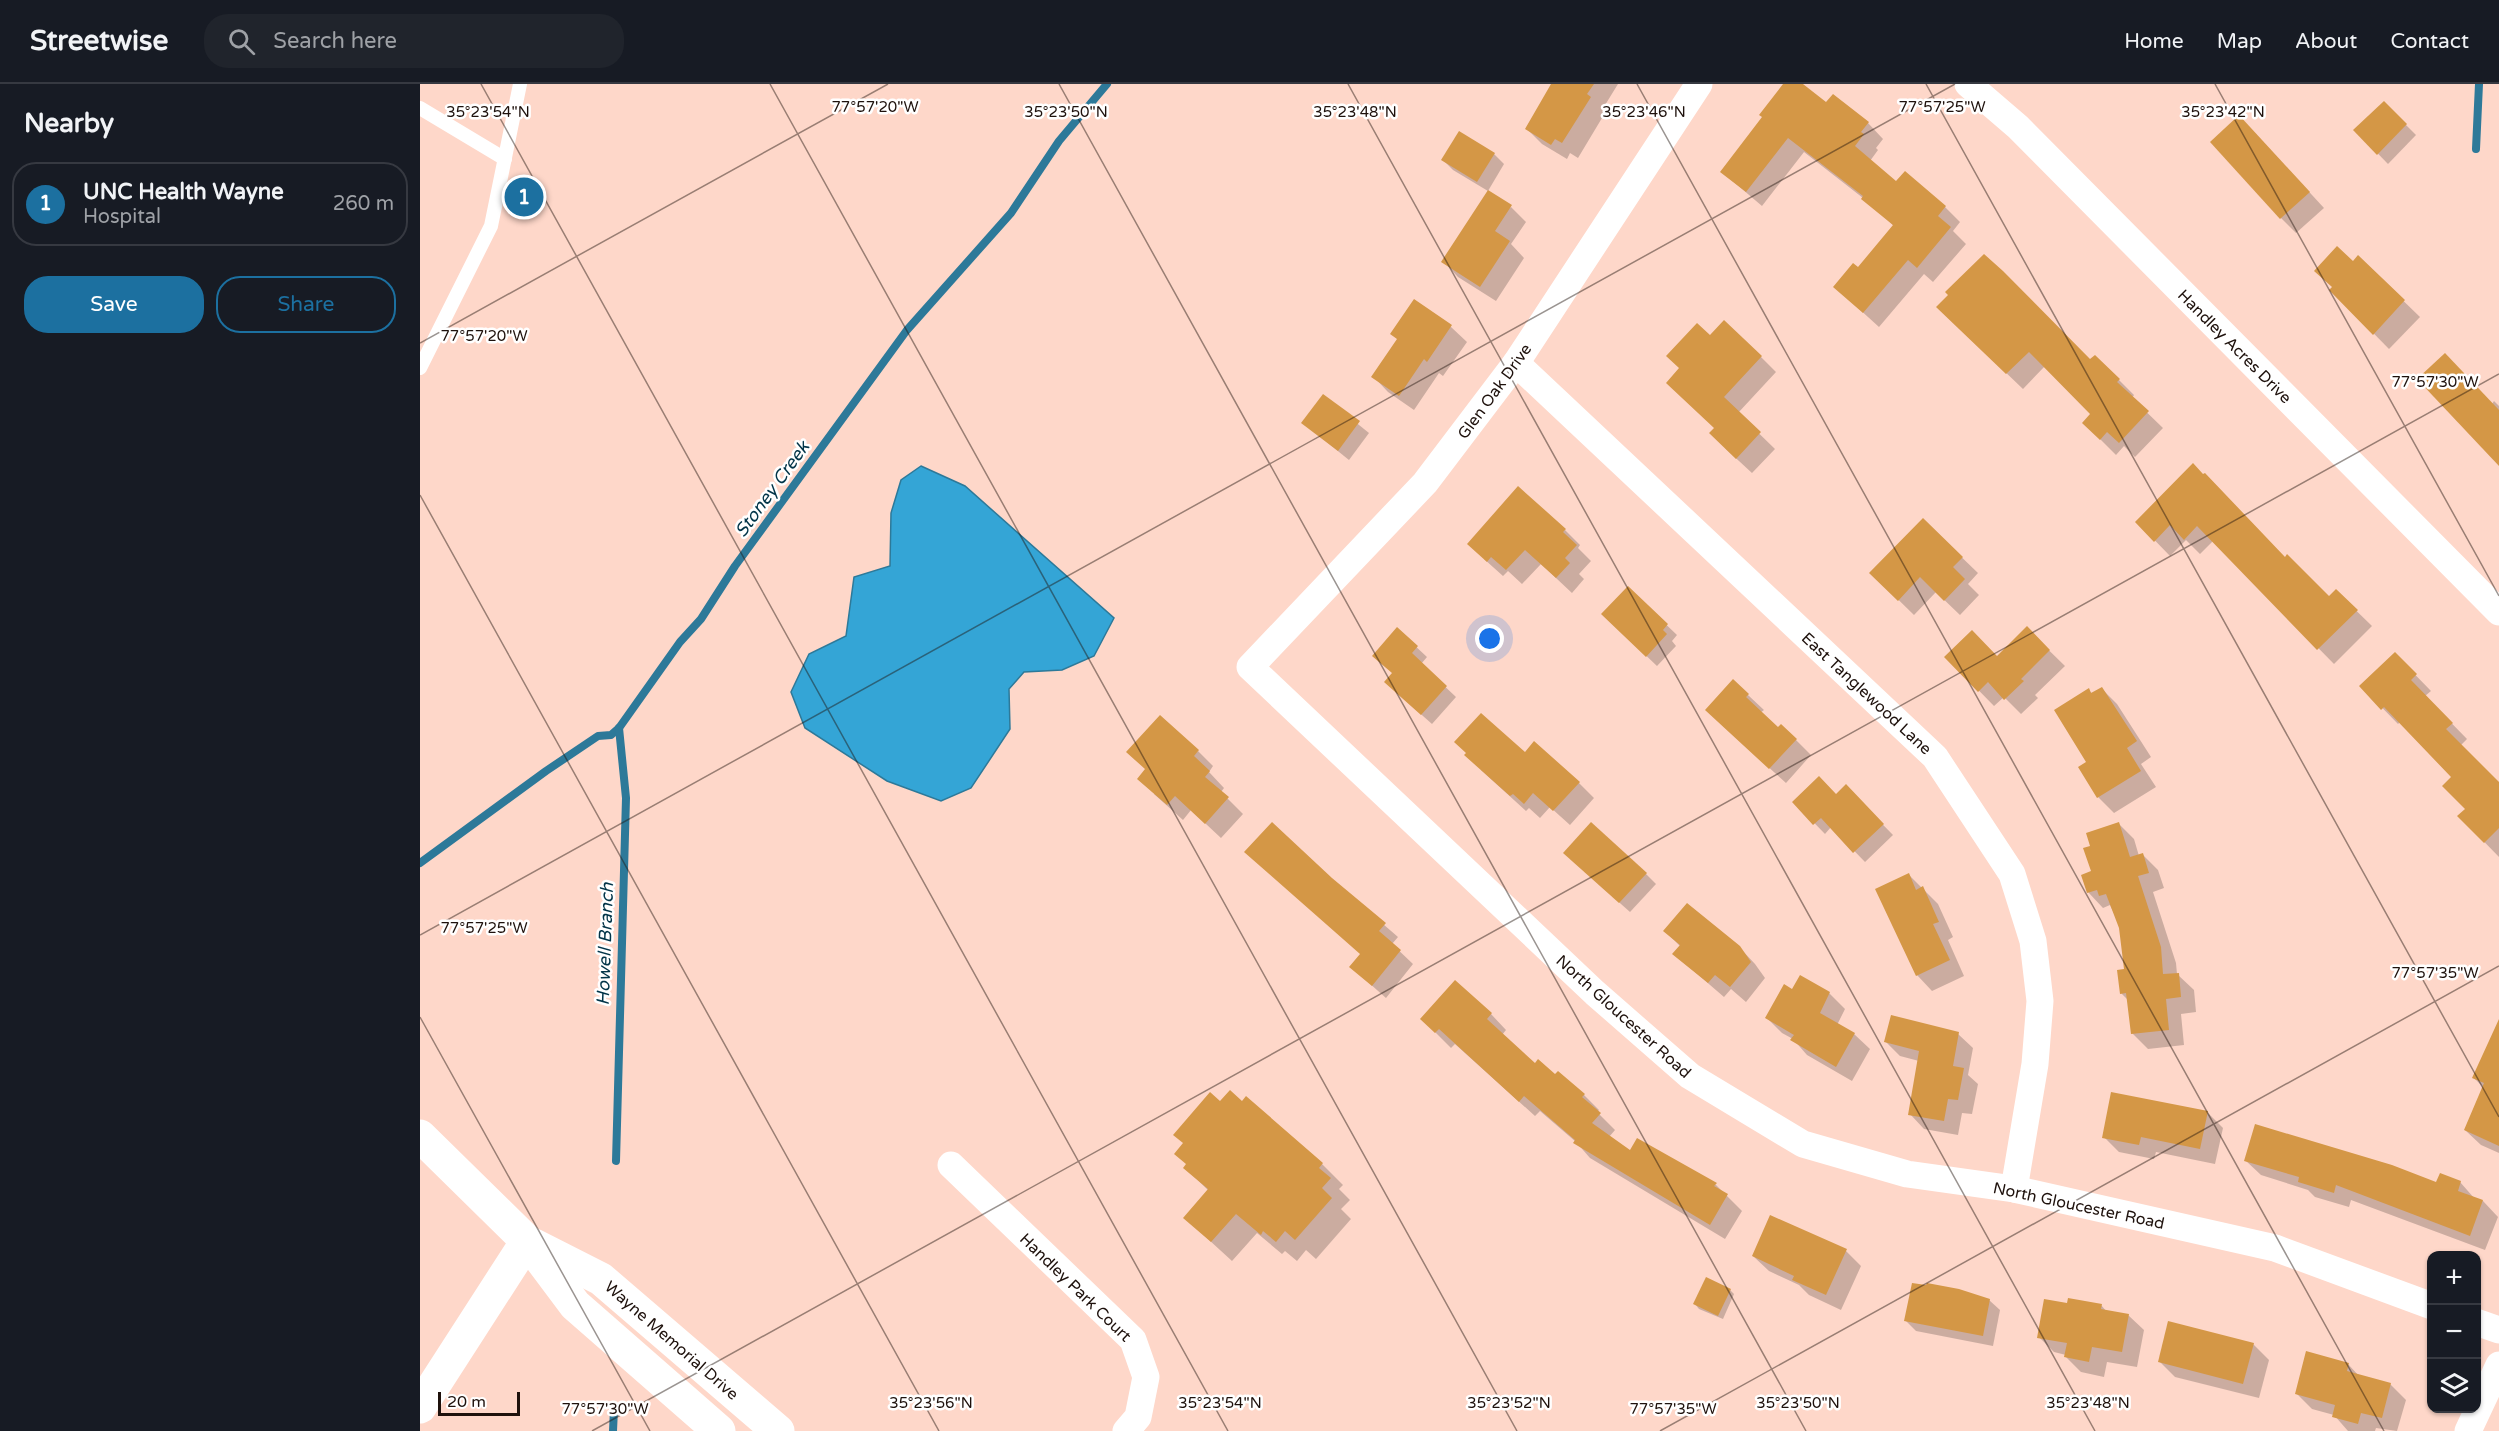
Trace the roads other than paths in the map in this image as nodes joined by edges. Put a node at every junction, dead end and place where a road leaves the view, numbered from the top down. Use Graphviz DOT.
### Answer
graph roads {
  1 [pos="520,84"];
  2 [pos="1699,84"];
  3 [pos="1968,84"];
  4 [pos="420,108"];
  5 [pos="505,159"];
  6 [pos="1516,363"];
  7 [pos="420,368"];
  8 [pos="2499,612"];
  9 [pos="1250,667"];
  10 [pos="420,1136"];
  11 [pos="951,1165"];
  12 [pos="2014,1189"];
  13 [pos="527,1241"];
  14 [pos="2429,1305"];
  15 [pos="2481,1324"];
  16 [pos="2499,1330"];
  17 [pos="2499,1365"];
  18 [pos="420,1407"];
  19 [pos="719,1431"];
  20 [pos="778,1431"];
  21 [pos="1126,1431"];
  22 [pos="2468,1431"];
  1 -- 5 [label="lane"];
  2 -- 6 [label="street, Glen Oak Drive"];
  3 -- 8 [label="street, Handley Acres Drive"];
  4 -- 5 [label="lane"];
  5 -- 7 [label="lane"];
  6 -- 9 [label="street, Glen Oak Drive"];
  6 -- 12 [label="street, East Tanglewood Lane"];
  9 -- 12 [label="street, North Gloucester Road"];
  10 -- 13 [label="main road, Wayne Memorial Drive"];
  11 -- 21 [label="street, Handley Park Court"];
  12 -- 14 [label="street, North Gloucester Road"];
  13 -- 18 [label="main road"];
  13 -- 19 [label="main road, Wayne Memorial Drive"];
  13 -- 20 [label="main road, Wayne Memorial Drive"];
  15 -- 16 [label="street"];
  17 -- 22 [label="street"];
}
